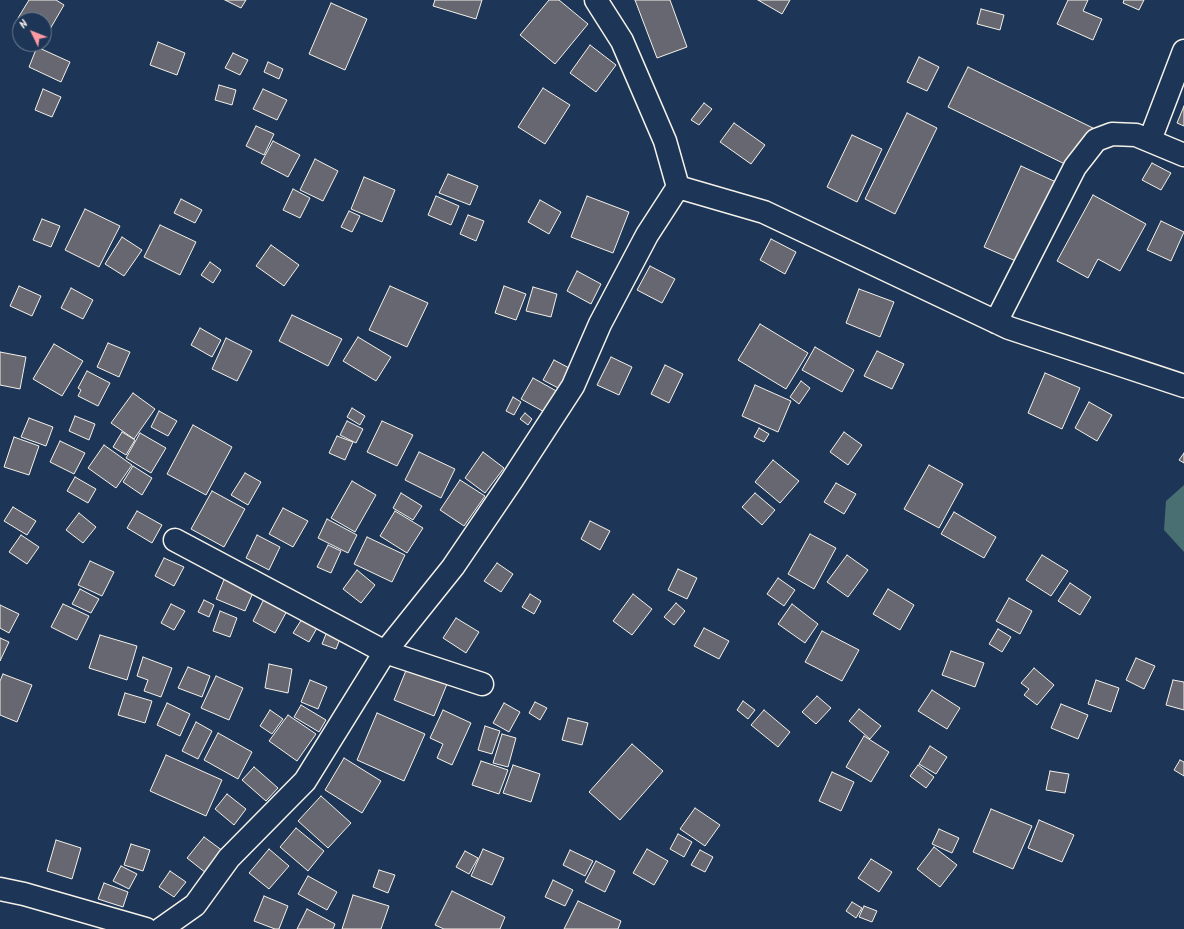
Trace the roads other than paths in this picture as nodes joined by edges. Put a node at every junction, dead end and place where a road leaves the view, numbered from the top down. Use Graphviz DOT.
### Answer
graph roads {
  1 [pos="596,0"];
  2 [pos="1184,51"];
  3 [pos="1150,140"];
  4 [pos="1184,155"];
  5 [pos="678,187"];
  6 [pos="996,322"];
  7 [pos="1184,386"];
  8 [pos="175,540"];
  9 [pos="385,652"];
  10 [pos="482,684"];
  11 [pos="0,889"];
  12 [pos="146,929"];
  13 [pos="162,929"];
  1 -- 5 [label="street"];
  2 -- 3 [label="street"];
  3 -- 4 [label="street"];
  3 -- 6 [label="street"];
  5 -- 6 [label="street"];
  5 -- 9 [label="street"];
  6 -- 7 [label="street"];
  8 -- 9 [label="street"];
  9 -- 10 [label="street"];
  9 -- 13 [label="street"];
  11 -- 12 [label="street"];
}
